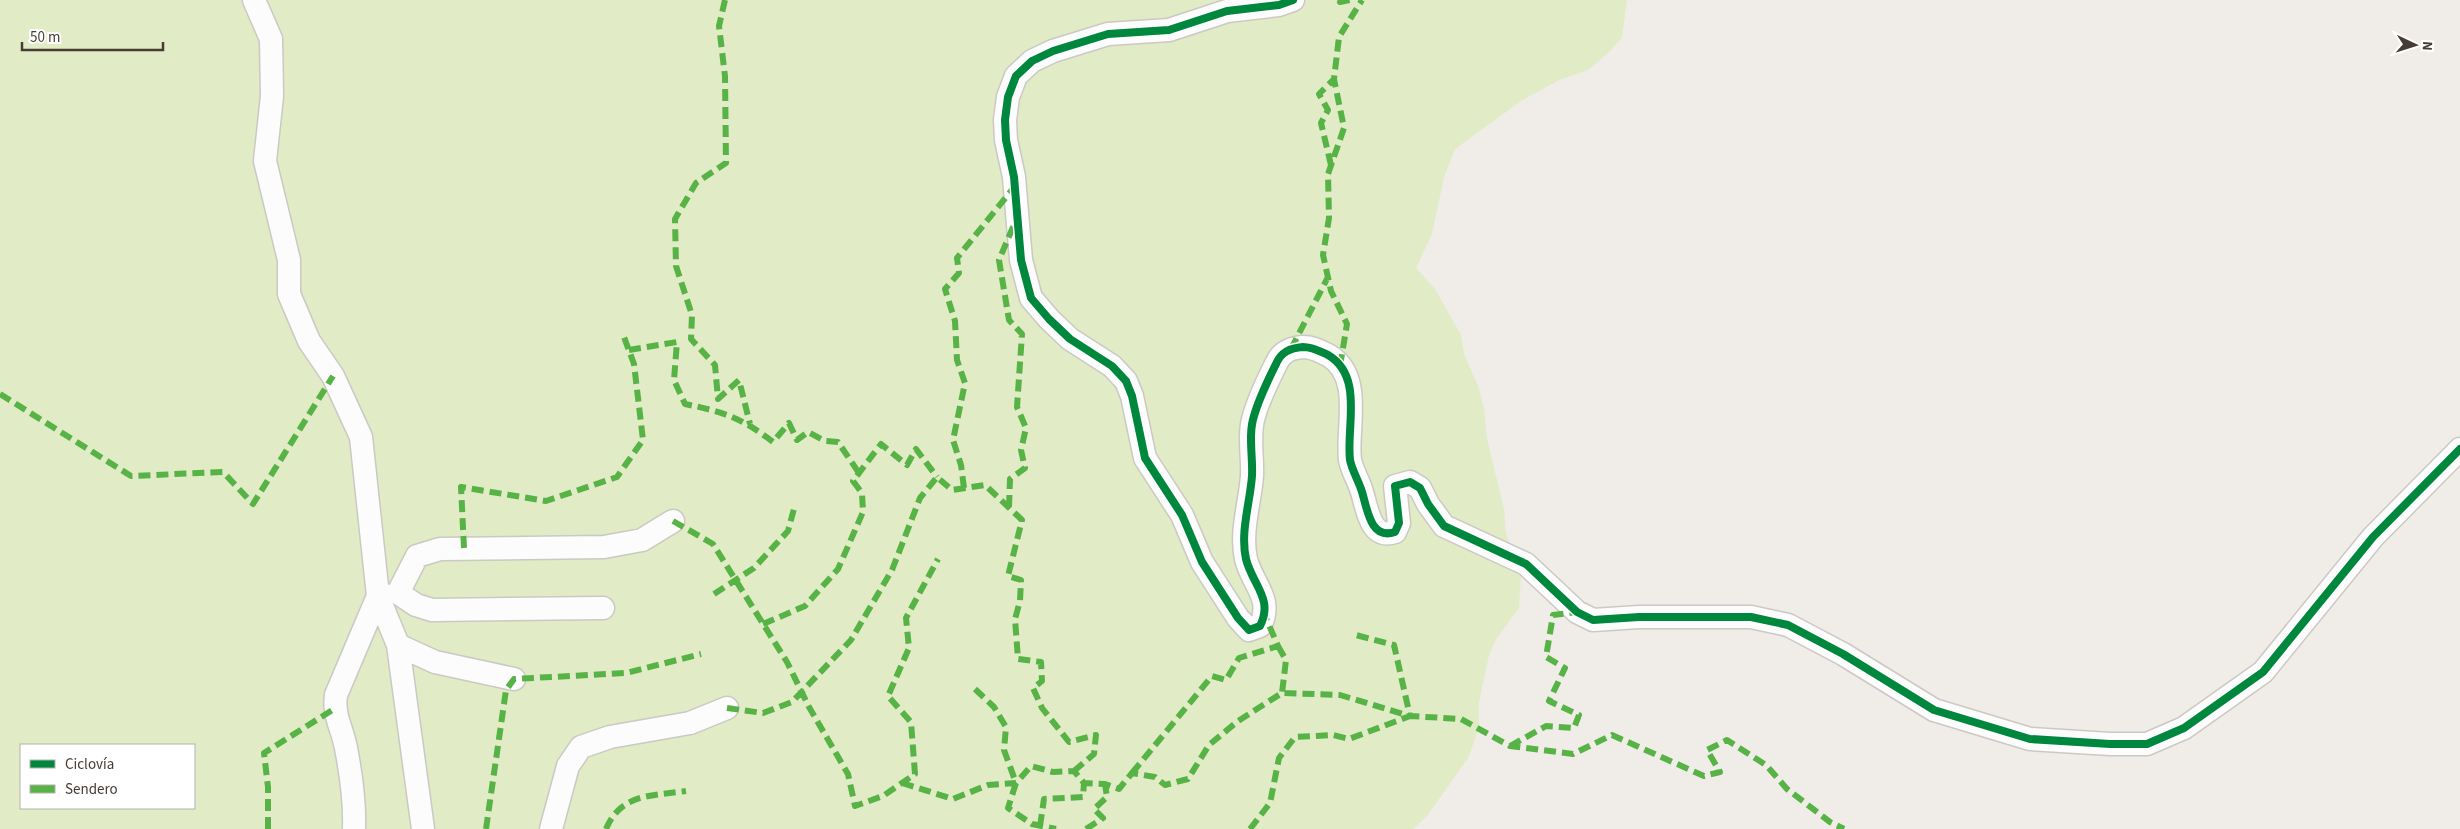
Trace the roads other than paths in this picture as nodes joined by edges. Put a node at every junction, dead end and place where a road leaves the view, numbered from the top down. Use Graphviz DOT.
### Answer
graph roads {
  1 [pos="254,0"];
  2 [pos="1293,0"];
  3 [pos="2460,449"];
  4 [pos="673,521"];
  5 [pos="388,594"];
  6 [pos="603,608"];
  7 [pos="398,645"];
  8 [pos="514,679"];
  9 [pos="726,708"];
  10 [pos="354,829"];
  11 [pos="423,829"];
  12 [pos="551,829"];
  1 -- 5 [label="street"];
  2 -- 3 [label="street"];
  4 -- 5 [label="street"];
  5 -- 6 [label="street"];
  5 -- 7 [label="street"];
  5 -- 10 [label="street"];
  7 -- 8 [label="street"];
  7 -- 11 [label="street"];
  9 -- 12 [label="street"];
}
